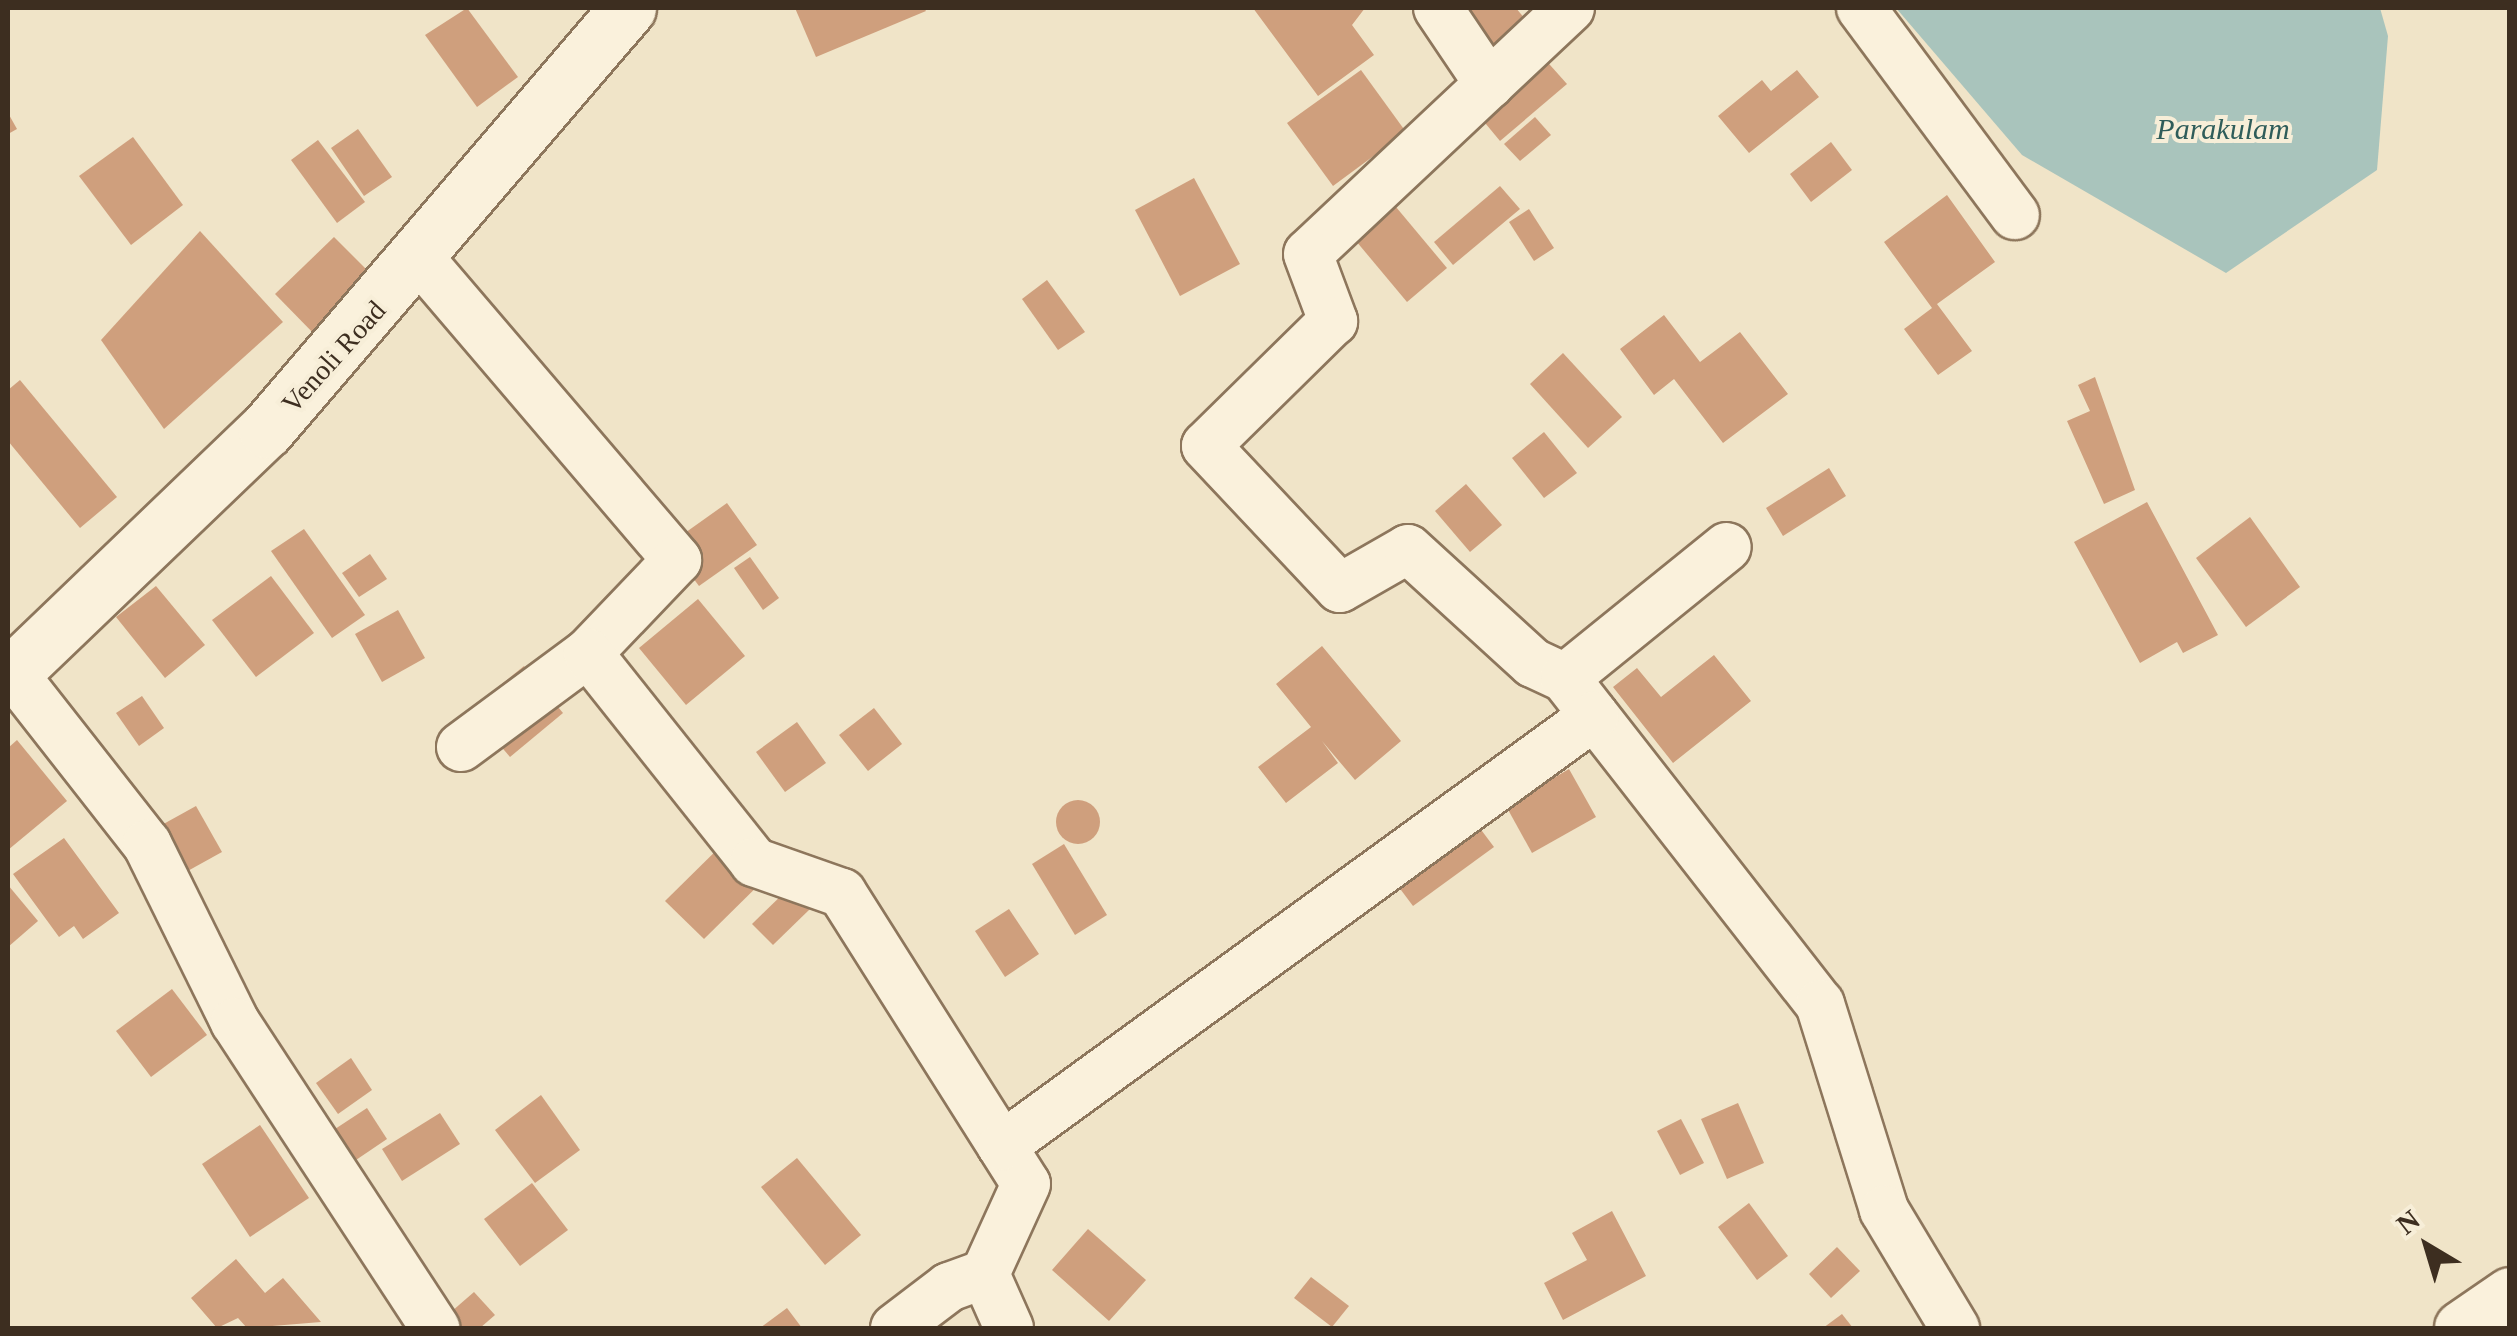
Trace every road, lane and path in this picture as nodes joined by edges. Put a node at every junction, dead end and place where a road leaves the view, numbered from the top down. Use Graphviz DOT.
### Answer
graph roads {
  1 [pos="628,8"];
  2 [pos="1438,8"];
  3 [pos="1570,8"];
  4 [pos="1860,8"];
  5 [pos="1489,84"];
  6 [pos="2015,215"];
  7 [pos="420,259"];
  8 [pos="1727,547"];
  9 [pos="588,653"];
  10 [pos="10,674"];
  11 [pos="1565,678"];
  12 [pos="1594,716"];
  13 [pos="461,747"];
  14 [pos="1002,1146"];
  15 [pos="985,1274"];
  16 [pos="2510,1295"];
  17 [pos="435,1328"];
  18 [pos="896,1328"];
  19 [pos="1009,1328"];
  20 [pos="1956,1328"];
  21 [pos="2462,1328"];
  1 -- 7 [label="street, Venoli Road"];
  2 -- 5 [label="street"];
  3 -- 5 [label="street"];
  4 -- 6 [label="street"];
  5 -- 11 [label="street"];
  7 -- 9 [label="street"];
  7 -- 10 [label="street, Venoli Road"];
  8 -- 11 [label="street"];
  9 -- 13 [label="street"];
  9 -- 14 [label="street"];
  10 -- 17 [label="street"];
  11 -- 12 [label="street"];
  12 -- 14 [label="street"];
  12 -- 20 [label="street"];
  14 -- 15 [label="street"];
  15 -- 18 [label="street"];
  15 -- 19 [label="street"];
  16 -- 21 [label="street"];
}
